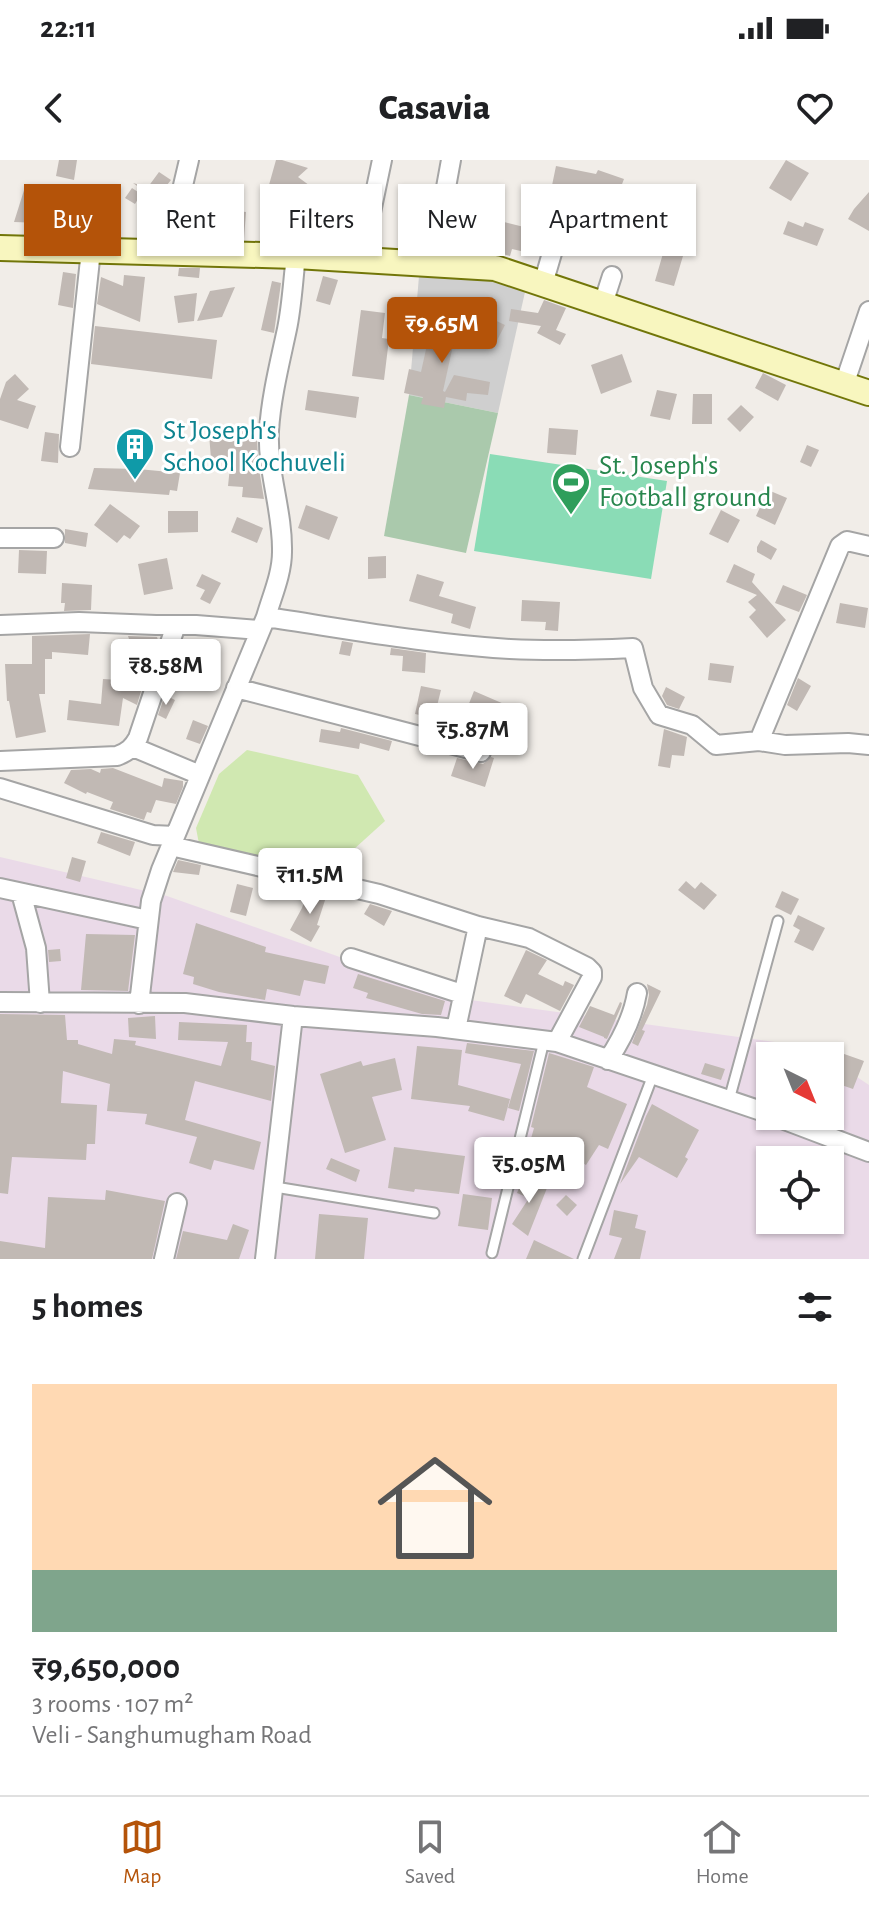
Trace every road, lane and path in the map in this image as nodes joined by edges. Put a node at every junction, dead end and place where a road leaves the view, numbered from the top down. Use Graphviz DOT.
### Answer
graph roads {
  1 [pos="189,160"];
  2 [pos="382,160"];
  3 [pos="451,160"];
  4 [pos="183,184"];
  5 [pos="0,248"];
  6 [pos="24,249"];
  7 [pos="90,256"];
  8 [pos="296,256"];
  9 [pos="551,256"];
  10 [pos="361,260"];
  11 [pos="432,264"];
  12 [pos="612,276"];
  13 [pos="543,284"];
  14 [pos="603,304"];
  15 [pos="869,311"];
  16 [pos="844,385"];
  17 [pos="869,393"];
  18 [pos="70,447"];
  19 [pos="0,538"];
  20 [pos="54,538"];
  21 [pos="869,546"];
  22 [pos="262,624"];
  23 [pos="0,625"];
  24 [pos="176,625"];
  25 [pos="236,688"];
  26 [pos="759,741"];
  27 [pos="869,745"];
  28 [pos="133,747"];
  29 [pos="481,752"];
  30 [pos="0,761"];
  31 [pos="200,775"];
  32 [pos="0,788"];
  33 [pos="173,841"];
  34 [pos="0,888"];
  35 [pos="21,893"];
  36 [pos="148,920"];
  37 [pos="778,921"];
  38 [pos="478,926"];
  39 [pos="351,958"];
  40 [pos="637,993"];
  41 [pos="462,994"];
  42 [pos="0,1002"];
  43 [pos="40,1003"];
  44 [pos="139,1004"];
  45 [pos="293,1016"];
  46 [pos="456,1029"];
  47 [pos="551,1041"];
  48 [pos="608,1060"];
  49 [pos="653,1075"];
  50 [pos="729,1100"];
  51 [pos="756,1109"];
  52 [pos="811,1130"];
  53 [pos="869,1152"];
  54 [pos="275,1187"];
  55 [pos="177,1203"];
  56 [pos="434,1213"];
  57 [pos="492,1253"];
  58 [pos="164,1259"];
  59 [pos="265,1259"];
  60 [pos="583,1259"];
  1 -- 4 [label="street"];
  2 -- 10 [label="street"];
  3 -- 11 [label="street"];
  5 -- 6 [label="main road"];
  7 -- 18 [label="street"];
  8 -- 10 [label="main road"];
  8 -- 22 [label="street"];
  9 -- 13 [label="street"];
  10 -- 11 [label="main road"];
  11 -- 13 [label="main road"];
  12 -- 14 [label="street"];
  13 -- 14 [label="main road"];
  14 -- 16 [label="main road"];
  15 -- 16 [label="street"];
  16 -- 17 [label="main road"];
  19 -- 20 [label="street"];
  21 -- 26 [label="street"];
  22 -- 24 [label="street"];
  22 -- 25 [label="street"];
  22 -- 26 [label="street"];
  23 -- 24 [label="street"];
  24 -- 28 [label="street"];
  25 -- 29 [label="street"];
  25 -- 31 [label="street"];
  26 -- 27 [label="street"];
  28 -- 30 [label="street"];
  28 -- 31 [label="street"];
  31 -- 33 [label="street"];
  32 -- 33 [label="street"];
  33 -- 36 [label="street"];
  33 -- 38 [label="street"];
  34 -- 35 [label="street"];
  35 -- 36 [label="street"];
  35 -- 43 [label="street"];
  36 -- 44 [label="street"];
  37 -- 50 [label="lane"];
  38 -- 41 [label="street"];
  38 -- 47 [label="street"];
  39 -- 41 [label="street"];
  40 -- 48 [label="street"];
  41 -- 46 [label="street"];
  42 -- 43 [label="street"];
  43 -- 44 [label="street"];
  44 -- 45 [label="street"];
  45 -- 46 [label="street"];
  45 -- 54 [label="street"];
  46 -- 47 [label="street"];
  47 -- 48 [label="street"];
  47 -- 57 [label="lane"];
  48 -- 49 [label="street"];
  49 -- 50 [label="street"];
  49 -- 60 [label="lane"];
  50 -- 51 [label="street"];
  52 -- 53 [label="street"];
  54 -- 56 [label="lane"];
  54 -- 59 [label="street"];
  55 -- 58 [label="street"];
}
